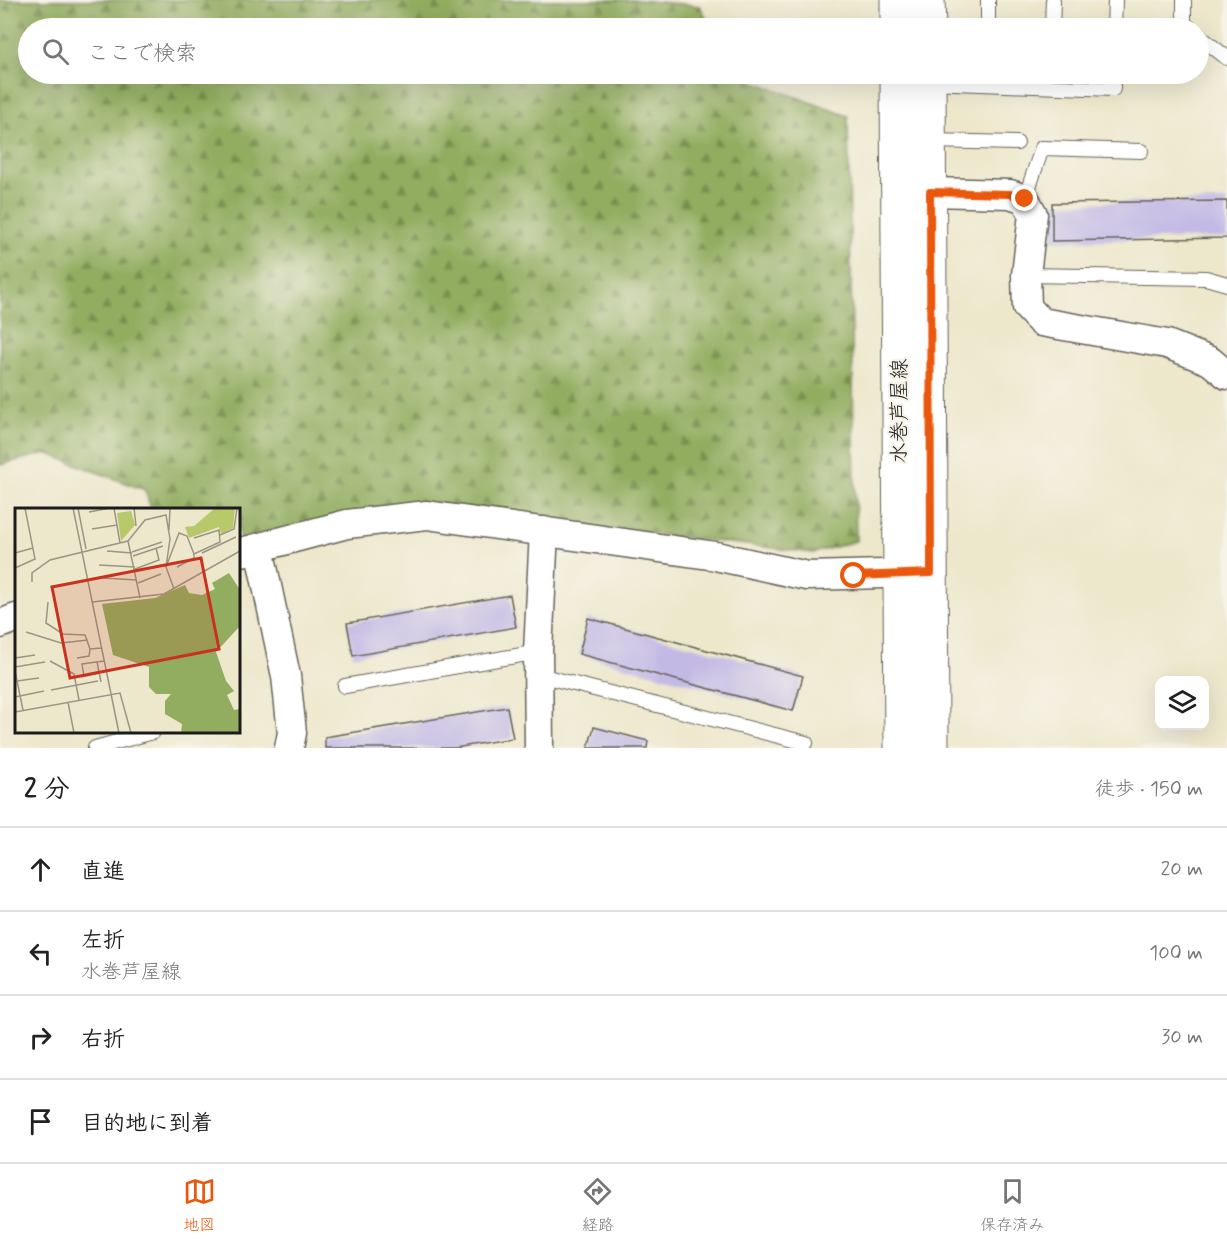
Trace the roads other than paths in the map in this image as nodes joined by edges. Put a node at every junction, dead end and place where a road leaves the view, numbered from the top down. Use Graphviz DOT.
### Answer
graph roads {
  1 [pos="897,0"];
  2 [pos="928,0"];
  3 [pos="988,0"];
  4 [pos="1053,0"];
  5 [pos="1115,0"];
  6 [pos="1184,0"];
  7 [pos="897,18"];
  8 [pos="929,18"];
  9 [pos="988,18"];
  10 [pos="1052,18"];
  11 [pos="1114,18"];
  12 [pos="1184,18"];
  13 [pos="1209,44"];
  14 [pos="1227,58"];
  15 [pos="897,84"];
  16 [pos="929,84"];
  17 [pos="1079,84"];
  18 [pos="1113,84"];
  19 [pos="929,141"];
  20 [pos="1017,143"];
  21 [pos="1141,151"];
  22 [pos="930,192"];
  23 [pos="1025,199"];
  24 [pos="1026,275"];
  25 [pos="1227,284"];
  26 [pos="1227,375"];
  27 [pos="544,531"];
  28 [pos="249,551"];
  29 [pos="916,574"];
  30 [pos="15,618"];
  31 [pos="0,624"];
  32 [pos="538,663"];
  33 [pos="345,686"];
  34 [pos="149,733"];
  35 [pos="285,743"];
  36 [pos="806,743"];
  37 [pos="95,748"];
  38 [pos="539,748"];
  39 [pos="901,748"];
  40 [pos="932,748"];
  1 -- 7 [label="main road"];
  2 -- 8 [label="main road"];
  3 -- 9 [label="lane"];
  4 -- 10 [label="lane"];
  5 -- 11 [label="lane"];
  6 -- 12 [label="lane"];
  13 -- 14 [label="lane"];
  15 -- 29 [label="main road, 水巻芦屋線"];
  16 -- 19 [label="main road, 水巻芦屋線"];
  17 -- 18 [label="lane"];
  19 -- 20 [label="lane"];
  19 -- 22 [label="main road, 水巻芦屋線"];
  21 -- 23 [label="lane"];
  22 -- 23 [label="street"];
  22 -- 29 [label="main road, 水巻芦屋線"];
  23 -- 24 [label="street"];
  24 -- 25 [label="lane"];
  24 -- 26 [label="street"];
  27 -- 28 [label="street"];
  27 -- 29 [label="street"];
  27 -- 32 [label="street"];
  28 -- 35 [label="street"];
  29 -- 39 [label="main road, 水巻芦屋線"];
  29 -- 40 [label="main road, 水巻芦屋線"];
  30 -- 31 [label="street"];
  32 -- 33 [label="lane"];
  32 -- 36 [label="lane"];
  32 -- 38 [label="street"];
  34 -- 37 [label="lane"];
}
